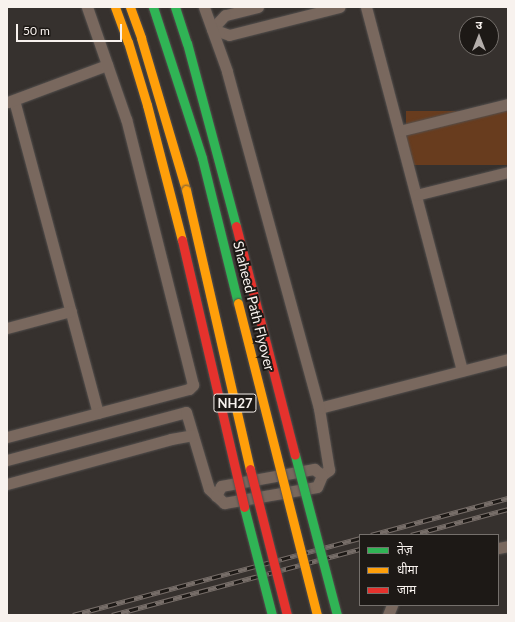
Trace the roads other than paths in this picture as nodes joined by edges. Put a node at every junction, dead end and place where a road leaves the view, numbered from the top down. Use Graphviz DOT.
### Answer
graph roads {
  1 [pos="87,7"];
  2 [pos="115,7"];
  3 [pos="130,7"];
  4 [pos="153,7"];
  5 [pos="175,7"];
  6 [pos="204,7"];
  7 [pos="258,7"];
  8 [pos="340,7"];
  9 [pos="366,7"];
  10 [pos="212,29"];
  11 [pos="107,65"];
  12 [pos="10,101"];
  13 [pos="508,104"];
  14 [pos="399,131"];
  15 [pos="508,172"];
  16 [pos="165,175"];
  17 [pos="186,190"];
  18 [pos="416,195"];
  19 [pos="239,238"];
  20 [pos="238,303"];
  21 [pos="71,311"];
  22 [pos="7,328"];
  23 [pos="508,359"];
  24 [pos="462,371"];
  25 [pos="319,408"];
  26 [pos="98,413"];
  27 [pos="193,435"];
  28 [pos="7,437"];
  29 [pos="7,460"];
  30 [pos="322,475"];
  31 [pos="7,484"];
  32 [pos="216,496"];
  33 [pos="272,615"];
  34 [pos="287,615"];
  35 [pos="317,615"];
  36 [pos="337,615"];
  1 -- 11 [label="street"];
  2 -- 16 [label="main road, bridge"];
  3 -- 17 [label="main road, NH27"];
  4 -- 20 [label="main road, Shaheed Path Flyover / NH27"];
  5 -- 19 [label="main road, Shaheed Path Flyover, bridge"];
  6 -- 10 [label="street"];
  7 -- 10 [label="street"];
  8 -- 10 [label="street"];
  9 -- 14 [label="street"];
  10 -- 25 [label="street"];
  11 -- 12 [label="street"];
  11 -- 26 [label="street"];
  12 -- 21 [label="street"];
  13 -- 14 [label="street"];
  14 -- 18 [label="street"];
  15 -- 18 [label="street"];
  16 -- 17 [label="main road"];
  16 -- 33 [label="main road, bridge"];
  17 -- 34 [label="main road, NH27, bridge"];
  18 -- 24 [label="street"];
  19 -- 20 [label="main road, bridge"];
  19 -- 36 [label="main road, Shaheed Path Flyover, bridge"];
  20 -- 35 [label="main road, Shaheed Path Flyover / NH27, bridge"];
  21 -- 22 [label="street"];
  21 -- 26 [label="street"];
  23 -- 24 [label="street"];
  24 -- 25 [label="street"];
  25 -- 30 [label="street"];
  26 -- 28 [label="street"];
  27 -- 29 [label="street"];
  27 -- 31 [label="street"];
  27 -- 32 [label="street"];
  30 -- 32 [label="street"];
  30 -- 32 [label="street"];
}
